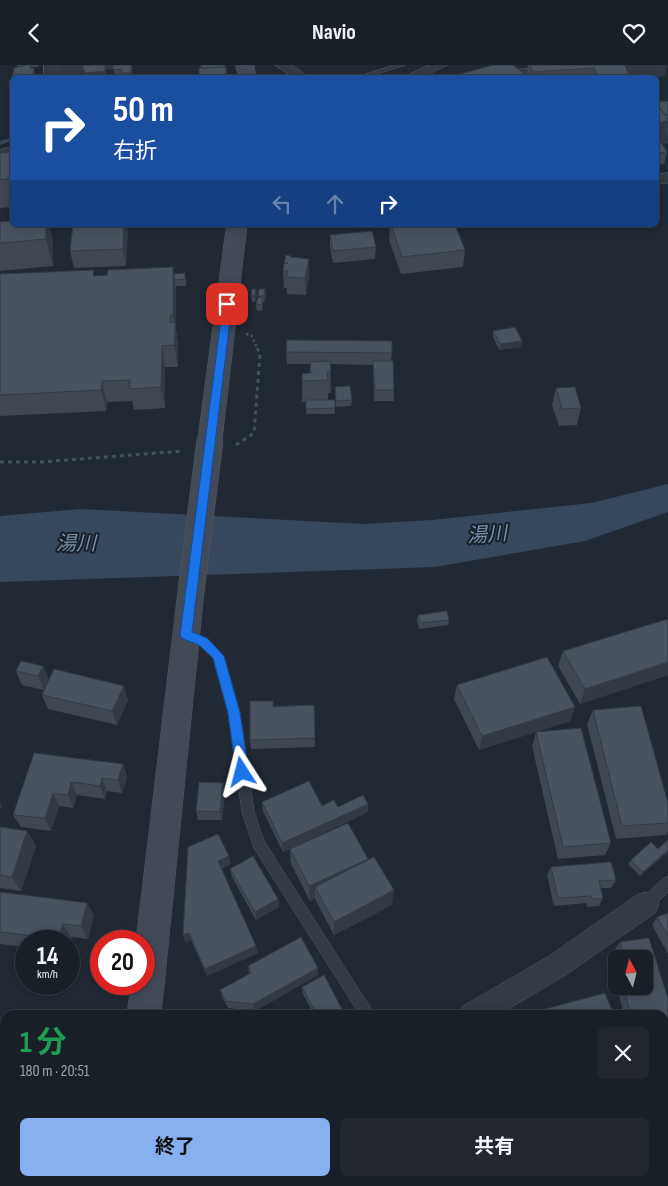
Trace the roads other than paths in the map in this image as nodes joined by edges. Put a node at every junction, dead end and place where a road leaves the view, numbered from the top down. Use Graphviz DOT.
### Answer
graph roads {
  1 [pos="282,65"];
  2 [pos="402,65"];
  3 [pos="441,65"];
  4 [pos="569,69"];
  5 [pos="299,75"];
  6 [pos="368,75"];
  7 [pos="416,75"];
  8 [pos="510,75"];
  9 [pos="237,227"];
  10 [pos="186,635"];
  11 [pos="668,883"];
  12 [pos="646,904"];
  13 [pos="145,1010"];
  14 [pos="365,1010"];
  15 [pos="481,1010"];
  1 -- 5 [label="street"];
  2 -- 6 [label="lane"];
  3 -- 7 [label="street"];
  4 -- 8 [label="street"];
  9 -- 10 [label="street, bridge"];
  10 -- 13 [label="street"];
  10 -- 14 [label="lane"];
  11 -- 12 [label="lane"];
  12 -- 15 [label="street"];
}
